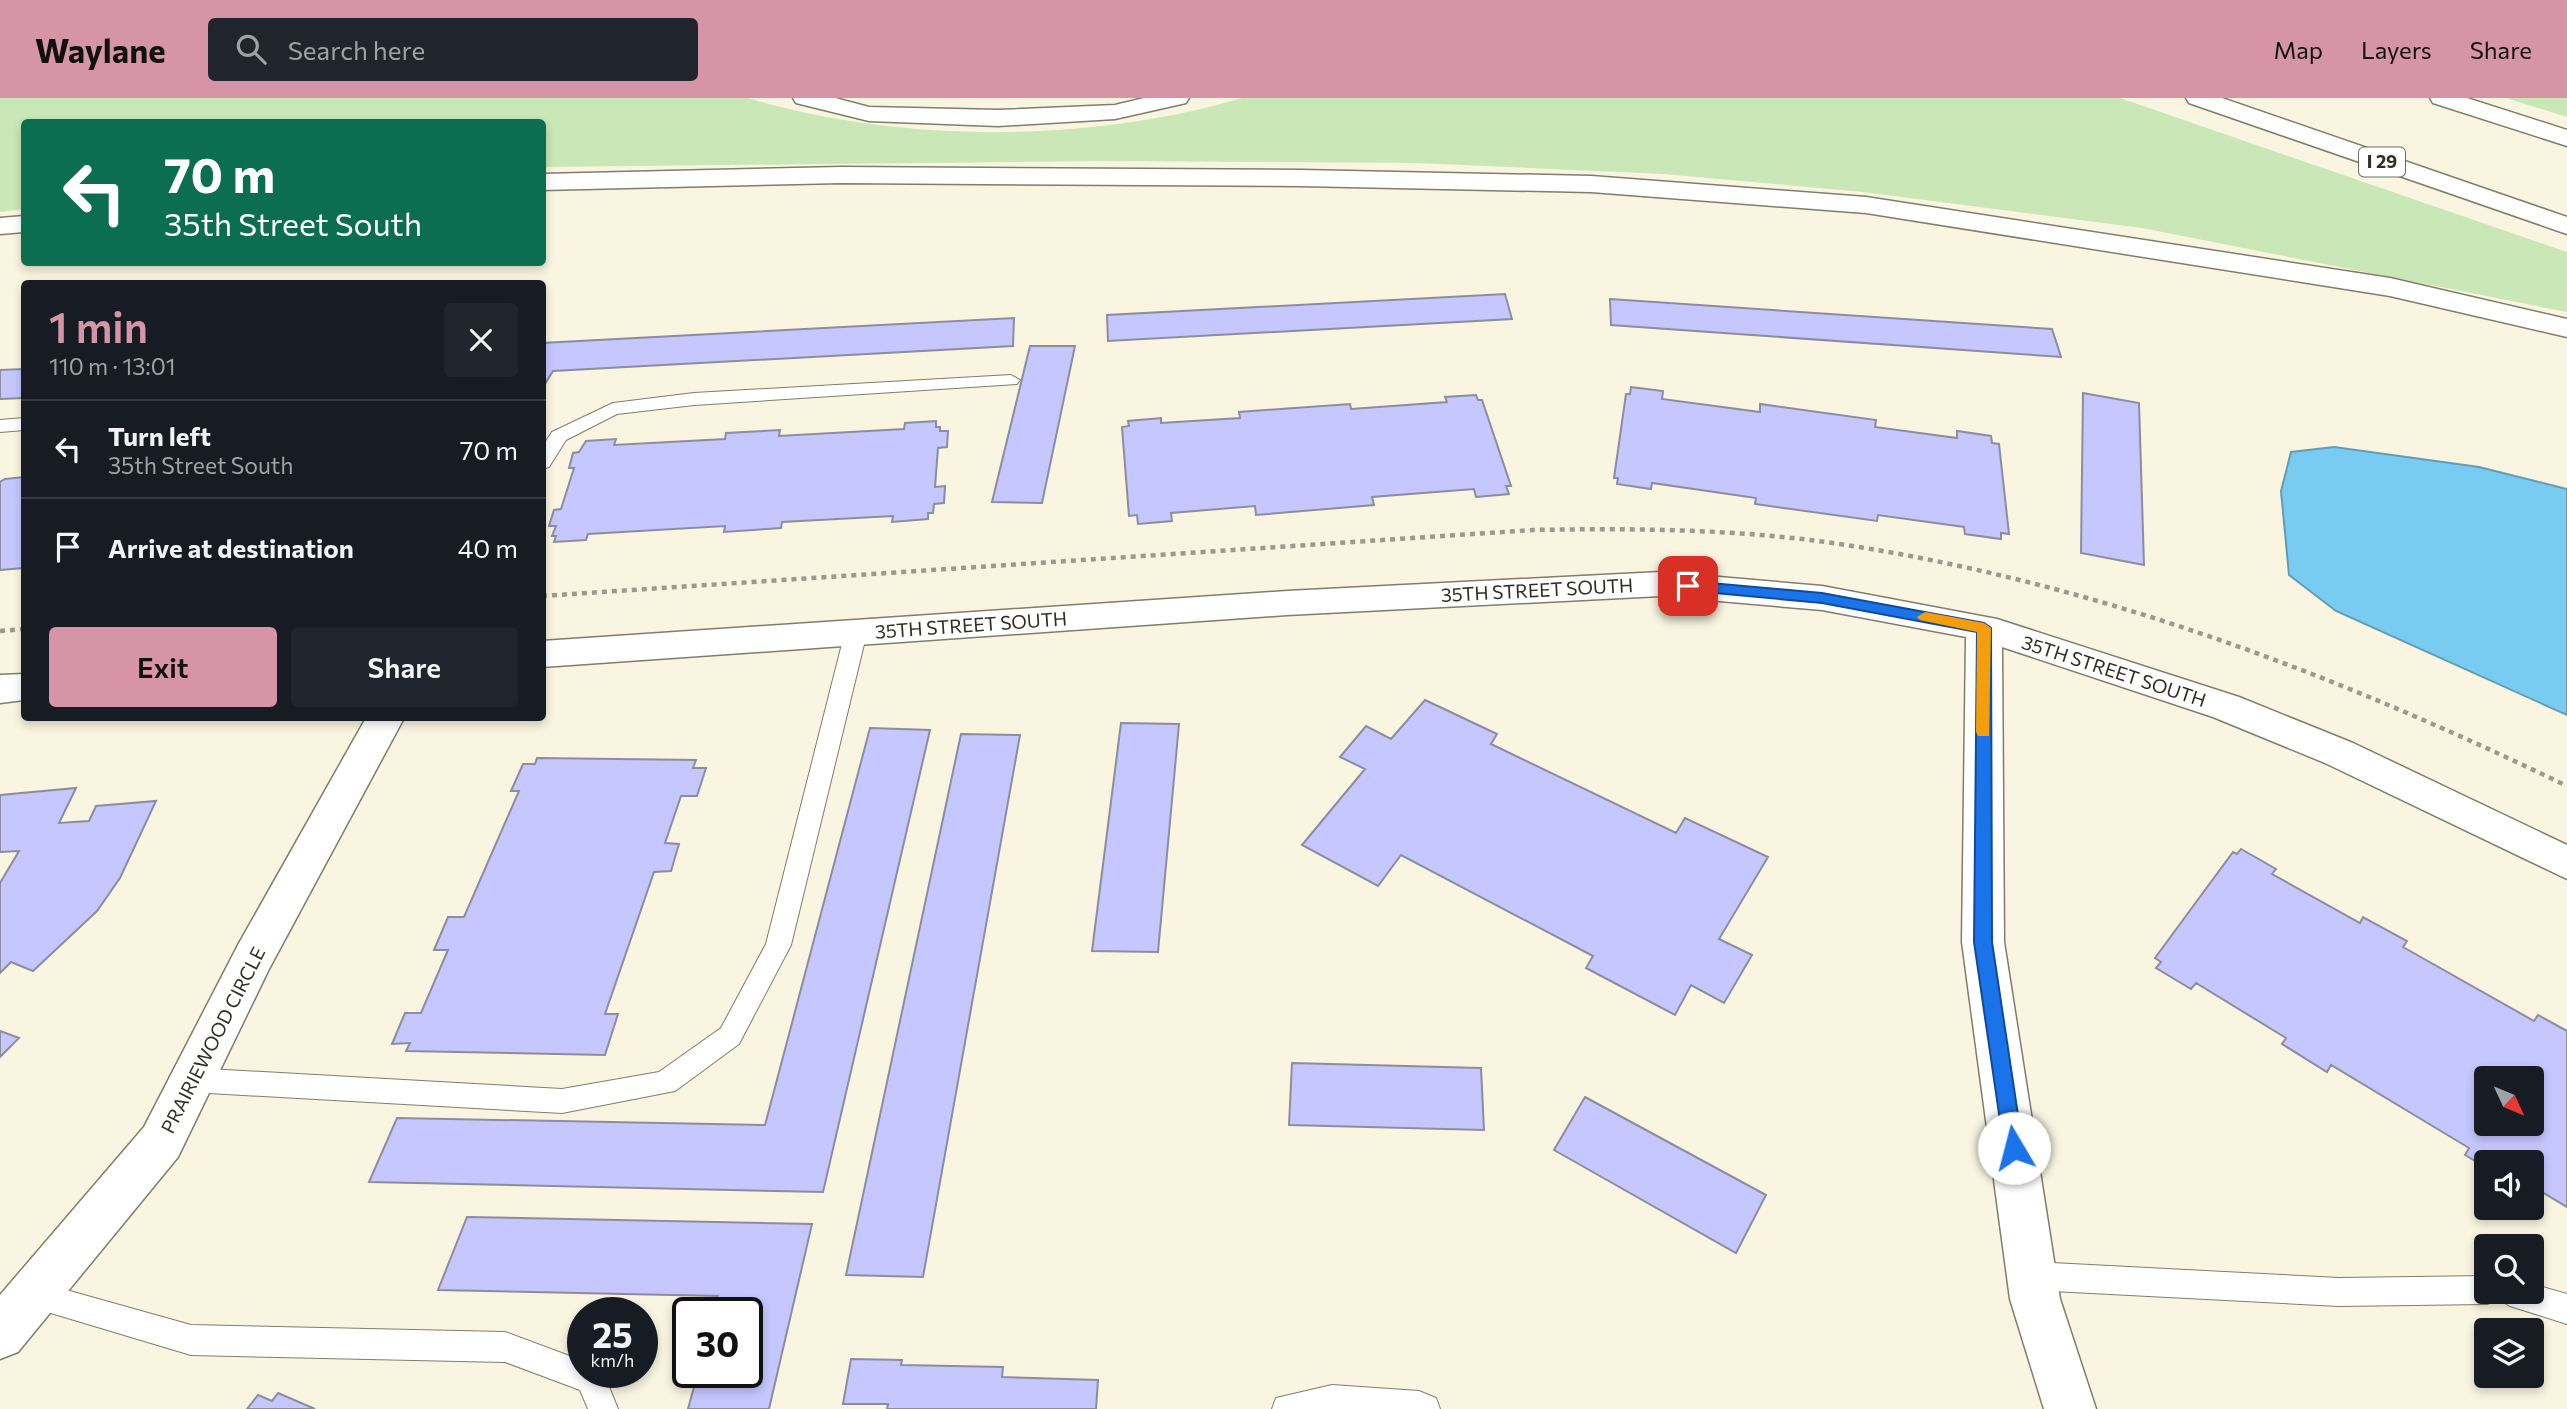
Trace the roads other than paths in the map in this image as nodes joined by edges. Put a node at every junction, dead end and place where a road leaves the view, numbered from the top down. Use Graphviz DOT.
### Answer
graph roads {
  1 [pos="805,98"];
  2 [pos="1177,98"];
  3 [pos="2198,98"];
  4 [pos="2442,98"];
  5 [pos="2567,138"];
  6 [pos="546,182"];
  7 [pos="21,223"];
  8 [pos="0,226"];
  9 [pos="2567,226"];
  10 [pos="2567,328"];
  11 [pos="1011,380"];
  12 [pos="21,424"];
  13 [pos="0,426"];
  14 [pos="546,457"];
  15 [pos="1984,628"];
  16 [pos="856,632"];
  17 [pos="546,654"];
  18 [pos="21,687"];
  19 [pos="0,689"];
  20 [pos="383,721"];
  21 [pos="2567,863"];
  22 [pos="191,1080"];
  23 [pos="2033,1276"];
  24 [pos="2474,1290"];
  25 [pos="34,1295"];
  26 [pos="2544,1302"];
  27 [pos="2567,1309"];
  28 [pos="0,1334"];
  29 [pos="603,1409"];
  30 [pos="1287,1409"];
  31 [pos="1425,1409"];
  32 [pos="2070,1409"];
  1 -- 2 [label="main road"];
  3 -- 9 [label="main road, I 29"];
  4 -- 5 [label="main road"];
  6 -- 10 [label="main road"];
  7 -- 8 [label="main road"];
  11 -- 14 [label="lane"];
  12 -- 13 [label="lane"];
  15 -- 16 [label="main road, 35TH STREET SOUTH"];
  15 -- 21 [label="main road, 35TH STREET SOUTH"];
  15 -- 23 [label="main road"];
  16 -- 17 [label="main road, 35TH STREET SOUTH"];
  16 -- 22 [label="lane"];
  18 -- 19 [label="main road"];
  20 -- 22 [label="main road, PRAIRIEWOOD CIRCLE"];
  22 -- 25 [label="main road, PRAIRIEWOOD CIRCLE"];
  23 -- 24 [label="lane"];
  23 -- 32 [label="main road"];
  25 -- 28 [label="main road, PRAIRIEWOOD CIRCLE"];
  25 -- 29 [label="lane"];
  26 -- 27 [label="lane"];
  30 -- 31 [label="lane"];
}
